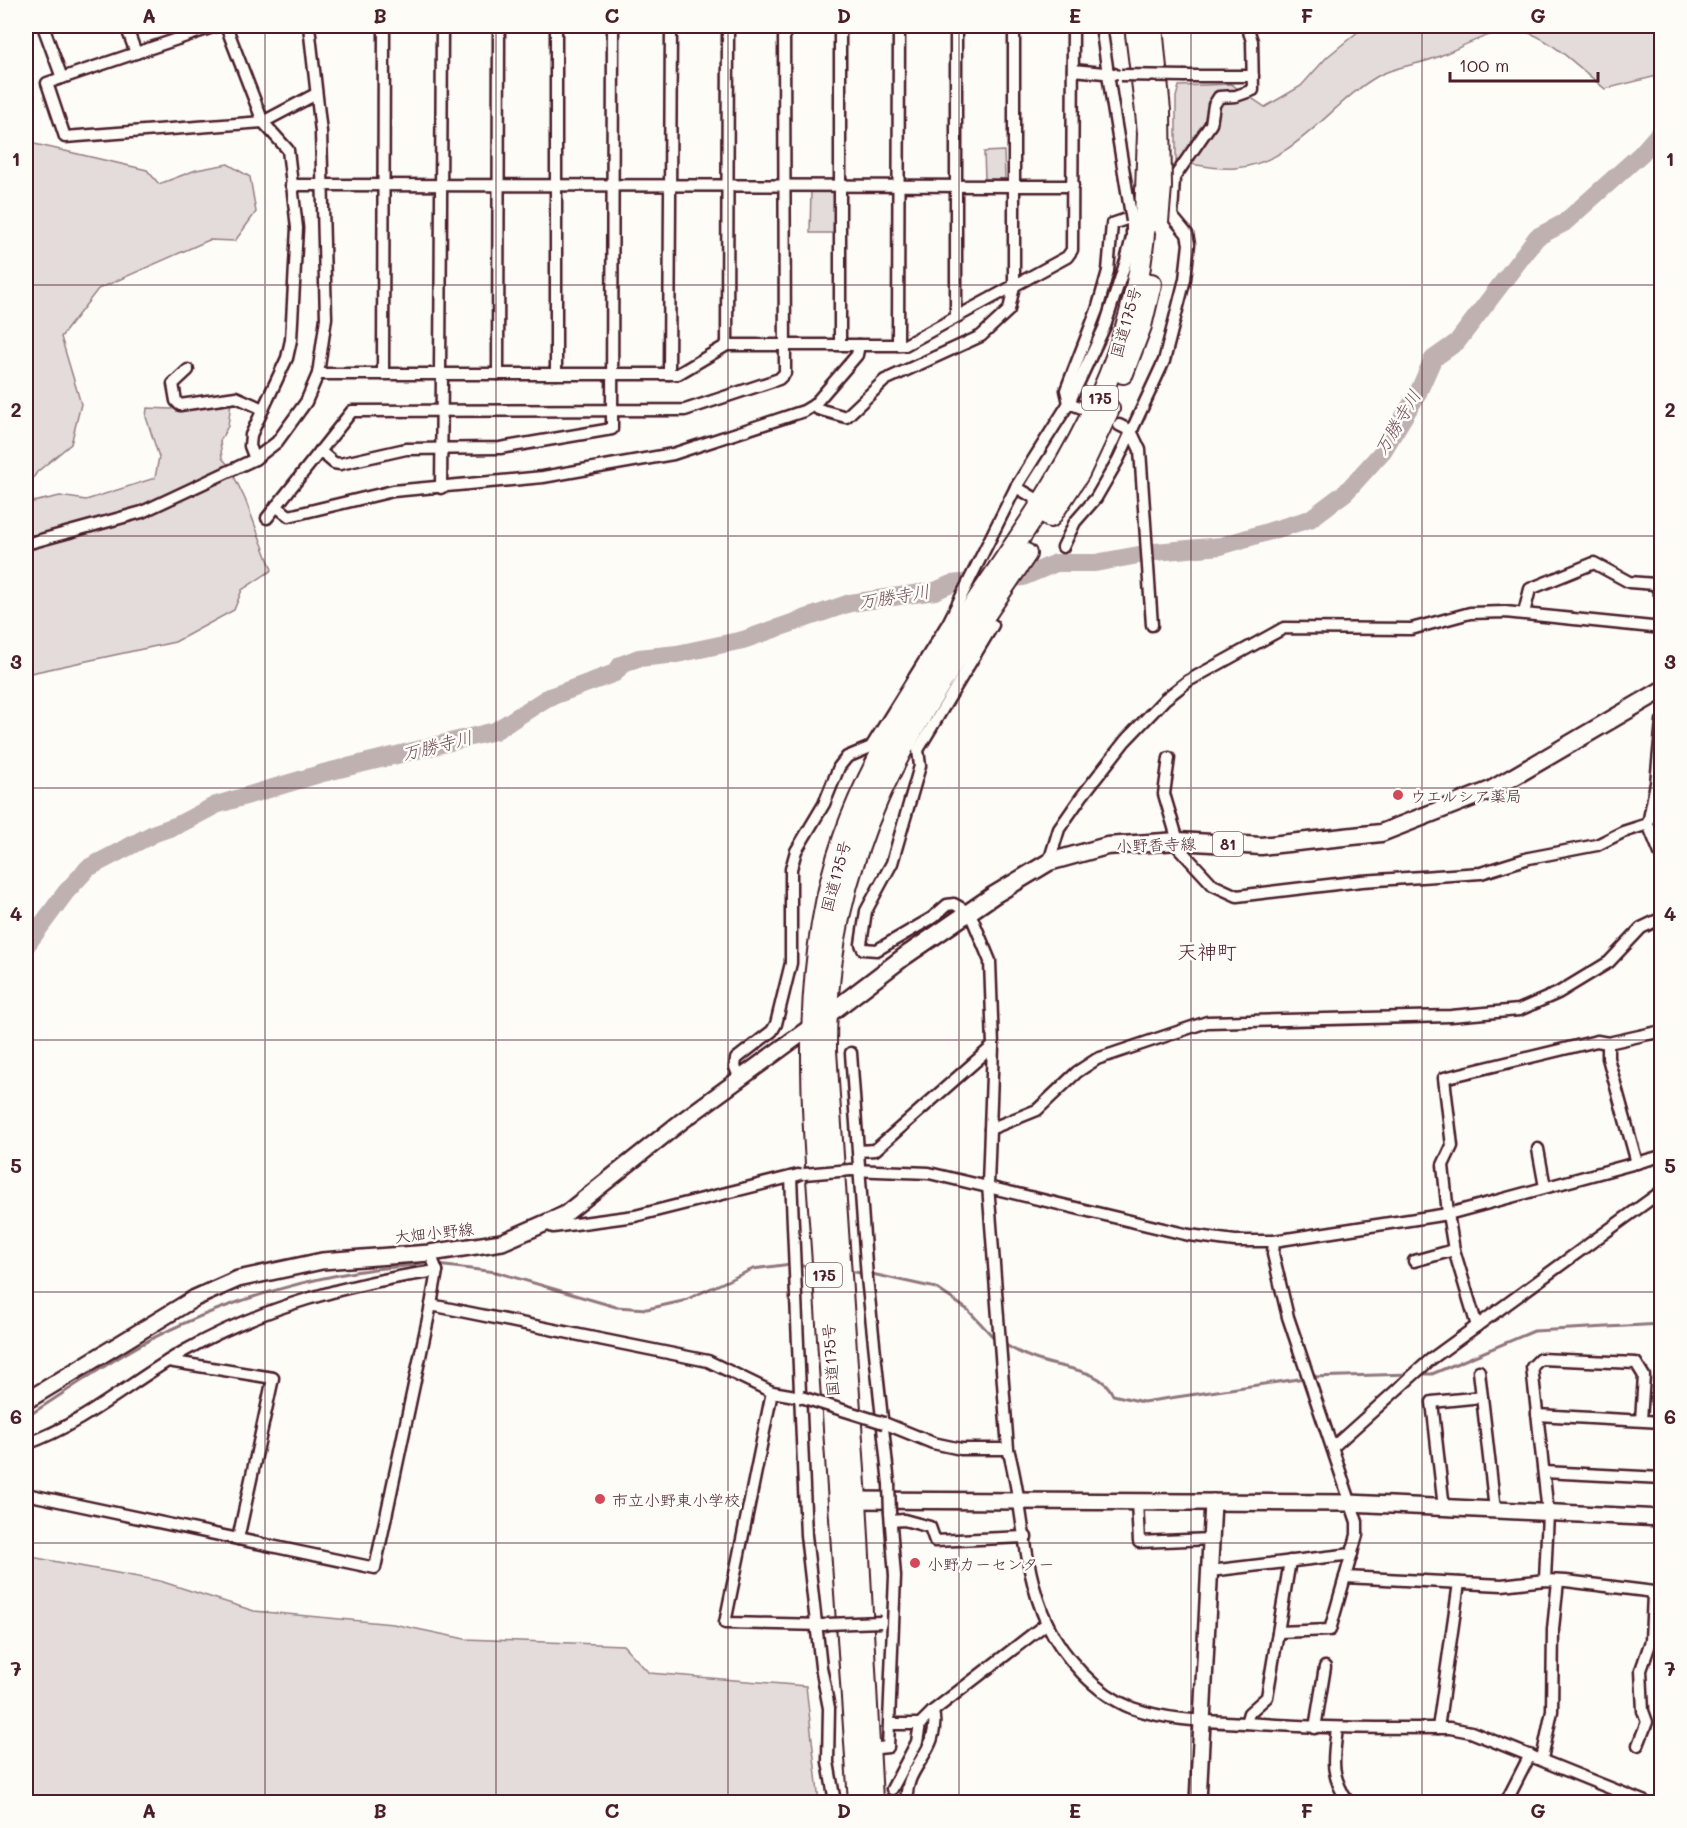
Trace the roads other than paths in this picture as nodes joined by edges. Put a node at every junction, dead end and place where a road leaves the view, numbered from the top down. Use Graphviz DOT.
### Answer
graph roads {
  1 [pos="43,26"];
  2 [pos="126,26"];
  3 [pos="216,26"];
  4 [pos="226,26"];
  5 [pos="309,26"];
  6 [pos="384,26"];
  7 [pos="442,26"];
  8 [pos="498,26"];
  9 [pos="556,26"];
  10 [pos="613,26"];
  11 [pos="671,26"];
  12 [pos="728,26"];
  13 [pos="784,26"];
  14 [pos="840,26"];
  15 [pos="899,26"];
  16 [pos="956,26"];
  17 [pos="1014,26"];
  18 [pos="1073,26"];
  19 [pos="1101,26"];
  20 [pos="1124,26"];
  21 [pos="1134,26"];
  22 [pos="1152,26"];
  23 [pos="1158,26"];
  24 [pos="1247,26"];
  25 [pos="136,53"];
  26 [pos="1156,58"];
  27 [pos="1073,70"];
  28 [pos="1115,74"];
  29 [pos="1253,76"];
  30 [pos="62,78"];
  31 [pos="1144,90"];
  32 [pos="316,94"];
  33 [pos="1153,112"];
  34 [pos="263,122"];
  35 [pos="291,185"];
  36 [pos="322,185"];
  37 [pos="384,186"];
  38 [pos="441,186"];
  39 [pos="499,186"];
  40 [pos="556,186"];
  41 [pos="613,186"];
  42 [pos="671,186"];
  43 [pos="728,186"];
  44 [pos="783,186"];
  45 [pos="840,186"];
  46 [pos="899,186"];
  47 [pos="956,186"];
  48 [pos="1014,186"];
  49 [pos="1073,186"];
  50 [pos="1152,220"];
  51 [pos="1014,286"];
  52 [pos="956,318"];
  53 [pos="727,345"];
  54 [pos="784,345"];
  55 [pos="840,345"];
  56 [pos="859,345"];
  57 [pos="898,345"];
  58 [pos="188,370"];
  59 [pos="318,374"];
  60 [pos="383,374"];
  61 [pos="441,374"];
  62 [pos="498,374"];
  63 [pos="556,374"];
  64 [pos="613,374"];
  65 [pos="669,374"];
  66 [pos="1070,403"];
  67 [pos="814,405"];
  68 [pos="1082,408"];
  69 [pos="263,409"];
  70 [pos="613,410"];
  71 [pos="441,411"];
  72 [pos="1119,425"];
  73 [pos="1131,430"];
  74 [pos="441,449"];
  75 [pos="320,451"];
  76 [pos="255,459"];
  77 [pos="1016,487"];
  78 [pos="441,488"];
  79 [pos="1033,497"];
  80 [pos="276,506"];
  81 [pos="267,518"];
  82 [pos="26,544"];
  83 [pos="1063,547"];
  84 [pos="1658,582"];
  85 [pos="1662,597"];
  86 [pos="1524,613"];
  87 [pos="993,625"];
  88 [pos="1152,625"];
  89 [pos="1662,628"];
  90 [pos="1662,690"];
  91 [pos="1662,721"];
  92 [pos="1169,758"];
  93 [pos="1648,824"];
  94 [pos="1178,841"];
  95 [pos="1661,855"];
  96 [pos="1049,862"];
  97 [pos="970,913"];
  98 [pos="1662,918"];
  99 [pos="819,1022"];
  100 [pos="1662,1030"];
  101 [pos="1608,1043"];
  102 [pos="993,1046"];
  103 [pos="851,1053"];
  104 [pos="740,1079"];
  105 [pos="990,1129"];
  106 [pos="1538,1149"];
  107 [pos="859,1151"];
  108 [pos="1662,1156"];
  109 [pos="1636,1163"];
  110 [pos="856,1169"];
  111 [pos="791,1177"];
  112 [pos="988,1185"];
  113 [pos="1545,1187"];
  114 [pos="1662,1191"];
  115 [pos="1448,1214"];
  116 [pos="546,1224"];
  117 [pos="1274,1242"];
  118 [pos="1454,1250"];
  119 [pos="430,1252"];
  120 [pos="1414,1261"];
  121 [pos="437,1271"];
  122 [pos="431,1305"];
  123 [pos="1477,1326"];
  124 [pos="168,1361"];
  125 [pos="1479,1371"];
  126 [pos="772,1392"];
  127 [pos="801,1397"];
  128 [pos="1482,1397"];
  129 [pos="26,1401"];
  130 [pos="1537,1415"];
  131 [pos="1641,1420"];
  132 [pos="1662,1422"];
  133 [pos="884,1423"];
  134 [pos="26,1444"];
  135 [pos="1333,1447"];
  136 [pos="1008,1449"];
  137 [pos="1544,1472"];
  138 [pos="1662,1478"];
  139 [pos="26,1494"];
  140 [pos="1020,1499"];
  141 [pos="847,1500"];
  142 [pos="1137,1501"];
  143 [pos="1213,1502"];
  144 [pos="1349,1503"];
  145 [pos="1444,1508"];
  146 [pos="1495,1510"];
  147 [pos="1548,1513"];
  148 [pos="891,1517"];
  149 [pos="1662,1518"];
  150 [pos="1026,1537"];
  151 [pos="238,1539"];
  152 [pos="1211,1539"];
  153 [pos="1352,1554"];
  154 [pos="1290,1561"];
  155 [pos="1210,1571"];
  156 [pos="1345,1577"];
  157 [pos="1545,1580"];
  158 [pos="1558,1581"];
  159 [pos="1459,1583"];
  160 [pos="1658,1593"];
  161 [pos="887,1622"];
  162 [pos="1047,1623"];
  163 [pos="823,1625"];
  164 [pos="1278,1632"];
  165 [pos="1325,1667"];
  166 [pos="933,1711"];
  167 [pos="1203,1721"];
  168 [pos="890,1724"];
  169 [pos="920,1724"];
  170 [pos="1246,1724"];
  171 [pos="1315,1728"];
  172 [pos="1438,1728"];
  173 [pos="1337,1729"];
  174 [pos="1638,1745"];
  175 [pos="869,1749"];
  176 [pos="1530,1755"];
  177 [pos="1542,1760"];
  178 [pos="892,1789"];
  179 [pos="835,1803"];
  180 [pos="859,1803"];
  181 [pos="872,1803"];
  182 [pos="907,1803"];
  183 [pos="1198,1803"];
  184 [pos="1348,1803"];
  185 [pos="1506,1803"];
  186 [pos="1645,1803"];
  1 -- 30 [label="street"];
  2 -- 25 [label="street"];
  3 -- 25 [label="street"];
  4 -- 34 [label="street"];
  5 -- 32 [label="street"];
  6 -- 37 [label="street"];
  7 -- 38 [label="street"];
  8 -- 39 [label="street"];
  9 -- 40 [label="street"];
  10 -- 41 [label="street"];
  11 -- 42 [label="street"];
  12 -- 43 [label="street"];
  13 -- 44 [label="street"];
  14 -- 45 [label="street"];
  15 -- 46 [label="street"];
  16 -- 47 [label="street"];
  17 -- 48 [label="street"];
  18 -- 27 [label="street"];
  19 -- 28 [label="street"];
  20 -- 31 [label="highway"];
  21 -- 31 [label="highway, 国道175号 / 175"];
  22 -- 26 [label="highway, 国道175号 / 175"];
  23 -- 26 [label="highway"];
  24 -- 29 [label="street"];
  25 -- 30 [label="street"];
  26 -- 33 [label="highway, 国道175号 / 175"];
  27 -- 28 [label="street"];
  27 -- 49 [label="street"];
  28 -- 29 [label="street, bridge"];
  28 -- 50 [label="street, bridge"];
  29 -- 50 [label="street"];
  30 -- 34 [label="street"];
  31 -- 33 [label="highway, 国道175号 / 175"];
  32 -- 34 [label="street"];
  32 -- 36 [label="street"];
  33 -- 50 [label="highway, 国道175号 / 175, bridge"];
  34 -- 35 [label="street"];
  35 -- 36 [label="street"];
  35 -- 69 [label="street"];
  36 -- 37 [label="street"];
  36 -- 59 [label="street"];
  37 -- 38 [label="street"];
  37 -- 60 [label="street"];
  38 -- 39 [label="street"];
  38 -- 61 [label="street"];
  39 -- 40 [label="street"];
  39 -- 62 [label="street"];
  40 -- 41 [label="street"];
  40 -- 63 [label="street"];
  41 -- 42 [label="street"];
  41 -- 64 [label="street"];
  42 -- 43 [label="street"];
  42 -- 65 [label="street"];
  43 -- 44 [label="street"];
  43 -- 53 [label="street"];
  44 -- 45 [label="street"];
  44 -- 54 [label="street"];
  45 -- 46 [label="street"];
  45 -- 55 [label="street"];
  46 -- 47 [label="street"];
  46 -- 57 [label="street"];
  47 -- 48 [label="street"];
  47 -- 52 [label="street"];
  48 -- 49 [label="street"];
  48 -- 51 [label="street"];
  49 -- 51 [label="street"];
  50 -- 66 [label="street"];
  50 -- 66 [label="street"];
  50 -- 73 [label="street"];
  50 -- 99 [label="highway, 国道175号 / 175"];
  51 -- 52 [label="street"];
  51 -- 67 [label="street"];
  52 -- 57 [label="street"];
  53 -- 54 [label="street"];
  53 -- 65 [label="street"];
  54 -- 55 [label="street"];
  54 -- 70 [label="street"];
  55 -- 56 [label="street"];
  56 -- 57 [label="street"];
  56 -- 67 [label="street"];
  58 -- 69 [label="street"];
  59 -- 60 [label="street"];
  59 -- 76 [label="street"];
  60 -- 61 [label="street"];
  61 -- 62 [label="street"];
  61 -- 71 [label="street"];
  62 -- 63 [label="street"];
  63 -- 64 [label="street"];
  64 -- 65 [label="street"];
  64 -- 70 [label="street"];
  66 -- 68 [label="street"];
  66 -- 77 [label="street"];
  67 -- 78 [label="street"];
  69 -- 76 [label="street"];
  70 -- 71 [label="street"];
  70 -- 74 [label="street"];
  71 -- 74 [label="street"];
  71 -- 75 [label="street"];
  72 -- 73 [label="street"];
  73 -- 83 [label="street"];
  73 -- 88 [label="street"];
  74 -- 75 [label="street"];
  74 -- 78 [label="street"];
  75 -- 80 [label="street"];
  76 -- 82 [label="street"];
  77 -- 79 [label="street"];
  77 -- 104 [label="street"];
  78 -- 80 [label="street"];
  80 -- 81 [label="street"];
  84 -- 85 [label="street"];
  84 -- 86 [label="street"];
  86 -- 89 [label="street"];
  86 -- 96 [label="street"];
  87 -- 97 [label="street"];
  90 -- 94 [label="main road, 小野香寺線 / 81"];
  91 -- 93 [label="street"];
  92 -- 94 [label="street"];
  93 -- 94 [label="street"];
  93 -- 95 [label="street"];
  94 -- 96 [label="main road, 小野香寺線 / 81"];
  96 -- 97 [label="main road, 小野香寺線 / 81"];
  97 -- 99 [label="main road, 小野香寺線 / 81"];
  97 -- 102 [label="street"];
  98 -- 105 [label="street"];
  99 -- 104 [label="street, 大畑小野線"];
  99 -- 141 [label="highway, 国道175号 / 175"];
  100 -- 101 [label="street"];
  101 -- 109 [label="street"];
  101 -- 115 [label="street"];
  102 -- 105 [label="street"];
  102 -- 107 [label="street"];
  103 -- 107 [label="street"];
  104 -- 116 [label="street, 大畑小野線"];
  105 -- 112 [label="street"];
  106 -- 113 [label="street"];
  107 -- 110 [label="street"];
  108 -- 109 [label="street"];
  109 -- 113 [label="street"];
  110 -- 111 [label="street, bridge"];
  110 -- 112 [label="street"];
  110 -- 133 [label="street"];
  111 -- 116 [label="street"];
  111 -- 127 [label="street"];
  112 -- 117 [label="street"];
  112 -- 136 [label="street"];
  113 -- 115 [label="street"];
  114 -- 123 [label="street"];
  115 -- 117 [label="street"];
  115 -- 118 [label="street"];
  116 -- 119 [label="street, 大畑小野線"];
  117 -- 135 [label="street"];
  118 -- 120 [label="street"];
  118 -- 123 [label="street"];
  119 -- 121 [label="street"];
  119 -- 129 [label="street, 大畑小野線"];
  121 -- 122 [label="street"];
  121 -- 124 [label="street"];
  122 -- 126 [label="street"];
  122 -- 151 [label="street"];
  123 -- 135 [label="street"];
  124 -- 134 [label="street"];
  124 -- 151 [label="street"];
  125 -- 128 [label="street"];
  126 -- 127 [label="street"];
  126 -- 163 [label="street"];
  127 -- 133 [label="street, bridge"];
  127 -- 163 [label="street"];
  128 -- 145 [label="street"];
  128 -- 146 [label="street"];
  130 -- 131 [label="street"];
  130 -- 131 [label="street"];
  130 -- 137 [label="street"];
  131 -- 132 [label="street"];
  133 -- 136 [label="street"];
  133 -- 148 [label="street, bridge"];
  135 -- 144 [label="street"];
  136 -- 140 [label="street"];
  137 -- 138 [label="street"];
  137 -- 147 [label="street"];
  139 -- 151 [label="street"];
  140 -- 141 [label="street"];
  140 -- 142 [label="street"];
  140 -- 150 [label="street"];
  141 -- 175 [label="highway, 国道175号 / 175"];
  141 -- 180 [label="highway, 国道175号 / 175"];
  142 -- 143 [label="street"];
  142 -- 152 [label="street"];
  143 -- 144 [label="street"];
  143 -- 152 [label="street"];
  144 -- 145 [label="street"];
  144 -- 153 [label="street"];
  145 -- 146 [label="street"];
  146 -- 147 [label="street"];
  147 -- 149 [label="street"];
  147 -- 157 [label="street"];
  148 -- 150 [label="street"];
  148 -- 161 [label="street"];
  150 -- 162 [label="street"];
  152 -- 155 [label="street"];
  153 -- 154 [label="street"];
  153 -- 156 [label="street"];
  154 -- 155 [label="street"];
  154 -- 164 [label="street"];
  155 -- 167 [label="street"];
  156 -- 159 [label="street"];
  156 -- 164 [label="street"];
  157 -- 158 [label="street"];
  157 -- 159 [label="street"];
  158 -- 160 [label="street"];
  158 -- 177 [label="street"];
  159 -- 172 [label="street"];
  160 -- 174 [label="street"];
  161 -- 163 [label="street, bridge"];
  161 -- 168 [label="street"];
  162 -- 166 [label="street"];
  162 -- 167 [label="street"];
  163 -- 179 [label="street"];
  164 -- 170 [label="street"];
  165 -- 171 [label="street"];
  166 -- 169 [label="street"];
  166 -- 182 [label="street"];
  167 -- 170 [label="street"];
  167 -- 183 [label="street"];
  168 -- 169 [label="street"];
  168 -- 175 [label="street"];
  169 -- 178 [label="street"];
  170 -- 171 [label="street"];
  171 -- 173 [label="street"];
  172 -- 173 [label="street"];
  172 -- 176 [label="street"];
  173 -- 184 [label="street"];
  175 -- 181 [label="highway, 国道175号 / 175"];
  176 -- 177 [label="street"];
  176 -- 185 [label="street"];
  177 -- 186 [label="street"];
}
